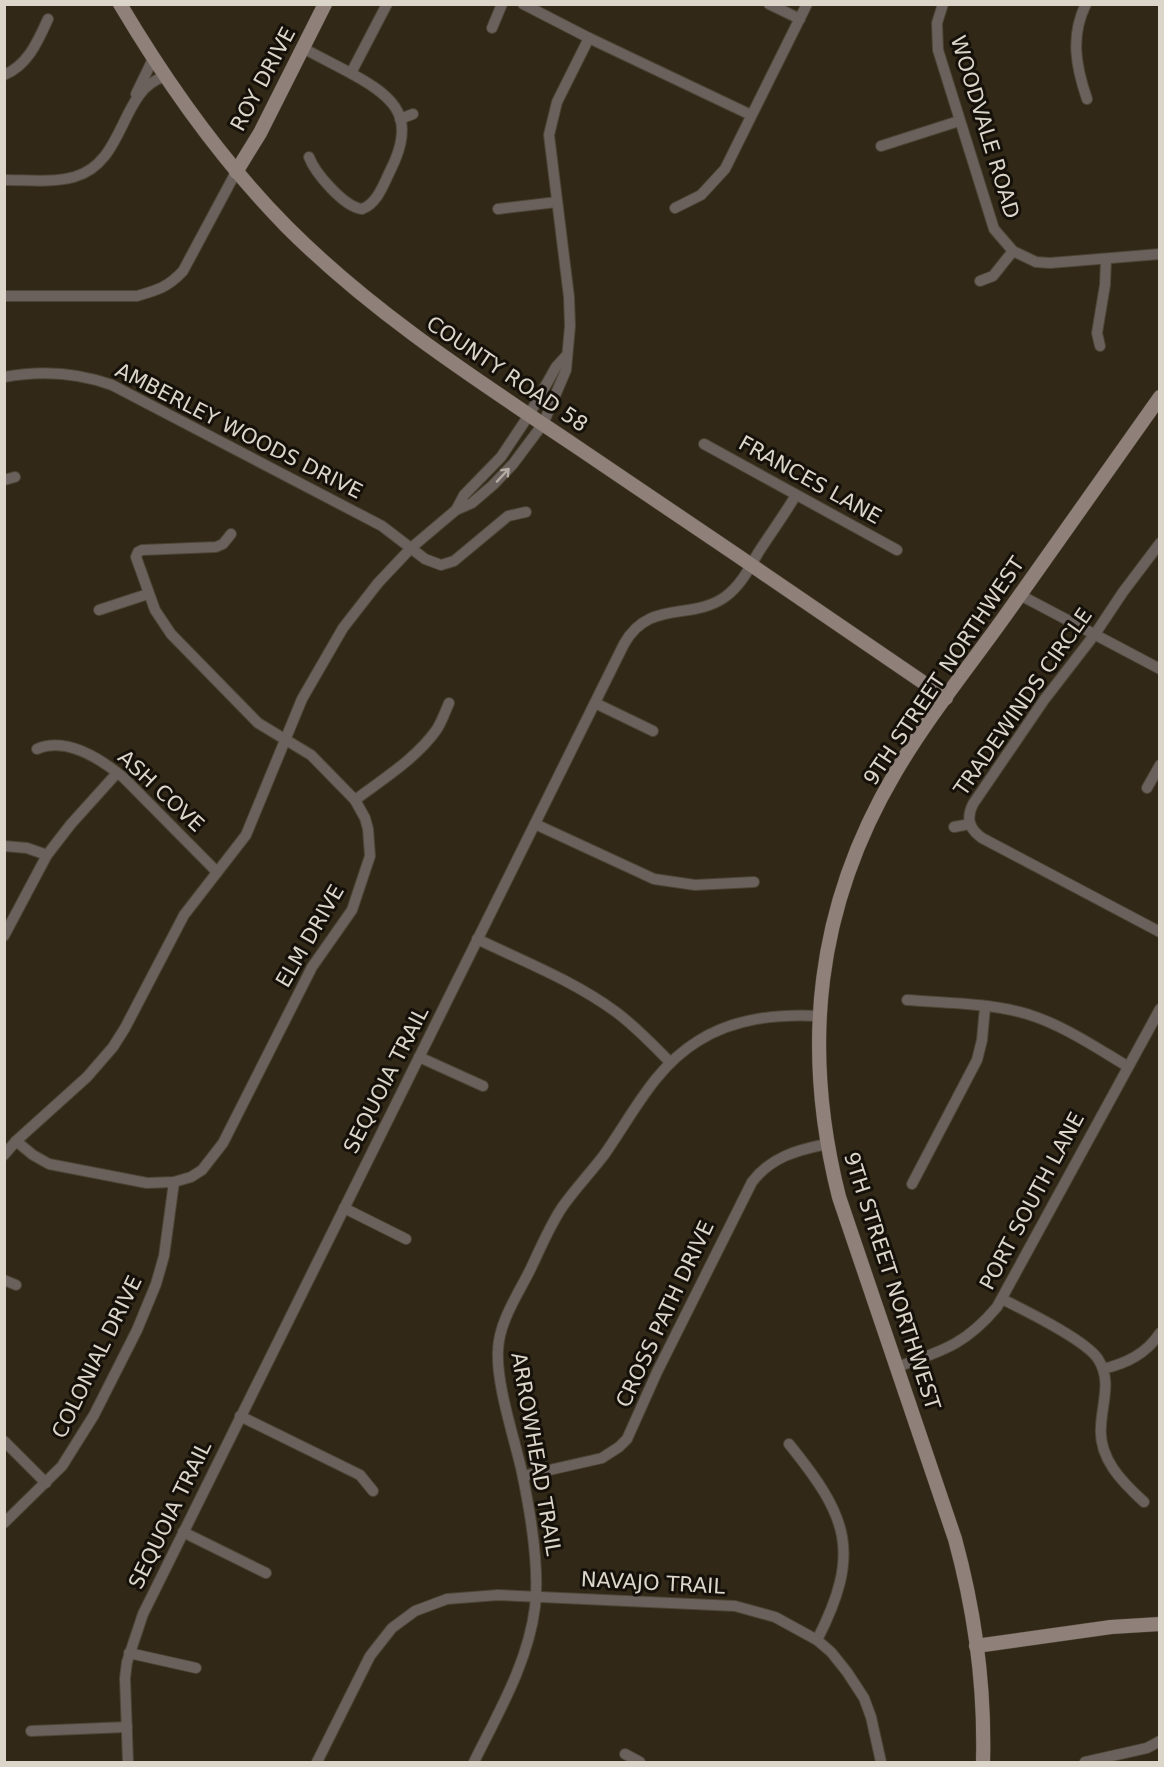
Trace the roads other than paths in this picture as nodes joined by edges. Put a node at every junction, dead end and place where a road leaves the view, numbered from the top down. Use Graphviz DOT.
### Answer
graph roads {
  1 [pos="120,4"];
  2 [pos="325,4"];
  3 [pos="387,4"];
  4 [pos="502,4"];
  5 [pos="523,4"];
  6 [pos="769,4"];
  7 [pos="807,4"];
  8 [pos="943,4"];
  9 [pos="1086,4"];
  10 [pos="48,19"];
  11 [pos="800,19"];
  12 [pos="492,28"];
  13 [pos="589,38"];
  14 [pos="303,48"];
  15 [pos="153,59"];
  16 [pos="351,74"];
  17 [pos="4,75"];
  18 [pos="164,77"];
  19 [pos="1087,99"];
  20 [pos="133,105"];
  21 [pos="413,114"];
  22 [pos="751,115"];
  23 [pos="400,119"];
  24 [pos="959,121"];
  25 [pos="881,146"];
  26 [pos="309,157"];
  27 [pos="236,172"];
  28 [pos="4,180"];
  29 [pos="557,202"];
  30 [pos="675,208"];
  31 [pos="498,209"];
  32 [pos="1013,251"];
  33 [pos="1160,254"];
  34 [pos="1106,259"];
  35 [pos="980,281"];
  36 [pos="4,296"];
  37 [pos="1100,346"];
  38 [pos="567,355"];
  39 [pos="4,377"];
  40 [pos="1160,397"];
  41 [pos="529,415"];
  42 [pos="543,424"];
  43 [pos="704,444"];
  44 [pos="796,495"];
  45 [pos="456,510"];
  46 [pos="526,512"];
  47 [pos="231,534"];
  48 [pos="1160,543"];
  49 [pos="411,548"];
  50 [pos="897,550"];
  51 [pos="752,566"];
  52 [pos="148,594"];
  53 [pos="1020,595"];
  54 [pos="99,610"];
  55 [pos="1095,634"];
  56 [pos="1160,669"];
  57 [pos="946,698"];
  58 [pos="449,703"];
  59 [pos="596,703"];
  60 [pos="653,731"];
  61 [pos="285,739"];
  62 [pos="37,749"];
  63 [pos="1160,765"];
  64 [pos="117,773"];
  65 [pos="1147,788"];
  66 [pos="356,800"];
  67 [pos="535,824"];
  68 [pos="970,824"];
  69 [pos="954,826"];
  70 [pos="4,846"];
  71 [pos="47,855"];
  72 [pos="217,872"];
  73 [pos="754,882"];
  74 [pos="1160,933"];
  75 [pos="4,936"];
  76 [pos="477,939"];
  77 [pos="907,1000"];
  78 [pos="985,1007"];
  79 [pos="1160,1009"];
  80 [pos="819,1016"];
  81 [pos="419,1057"];
  82 [pos="670,1062"];
  83 [pos="1127,1066"];
  84 [pos="483,1086"];
  85 [pos="16,1141"];
  86 [pos="827,1144"];
  87 [pos="4,1155"];
  88 [pos="174,1182"];
  89 [pos="912,1184"];
  90 [pos="344,1208"];
  91 [pos="406,1239"];
  92 [pos="4,1280"];
  93 [pos="16,1285"];
  94 [pos="1002,1299"];
  95 [pos="1160,1333"];
  96 [pos="897,1367"];
  97 [pos="1103,1369"];
  98 [pos="240,1416"];
  99 [pos="4,1441"];
  100 [pos="789,1444"];
  101 [pos="523,1476"];
  102 [pos="46,1483"];
  103 [pos="373,1491"];
  104 [pos="1144,1502"];
  105 [pos="4,1523"];
  106 [pos="183,1532"];
  107 [pos="266,1573"];
  108 [pos="535,1596"];
  109 [pos="1160,1624"];
  110 [pos="817,1640"];
  111 [pos="976,1646"];
  112 [pos="129,1653"];
  113 [pos="196,1668"];
  114 [pos="127,1727"];
  115 [pos="31,1731"];
  116 [pos="1160,1742"];
  117 [pos="625,1754"];
  118 [pos="128,1762"];
  119 [pos="317,1762"];
  120 [pos="474,1762"];
  121 [pos="640,1762"];
  122 [pos="880,1762"];
  123 [pos="983,1762"];
  124 [pos="1085,1762"];
  1 -- 15 [label="street, COUNTY ROAD 58"];
  2 -- 14 [label="street, ROY DRIVE"];
  3 -- 16 [label="street"];
  4 -- 12 [label="street"];
  5 -- 13 [label="street"];
  6 -- 11 [label="street"];
  7 -- 11 [label="street"];
  8 -- 24 [label="street, WOODVALE ROAD"];
  9 -- 19 [label="street"];
  10 -- 17 [label="street"];
  11 -- 22 [label="street"];
  13 -- 22 [label="street"];
  13 -- 29 [label="street"];
  14 -- 16 [label="street"];
  14 -- 27 [label="street, ROY DRIVE"];
  15 -- 18 [label="street, COUNTY ROAD 58"];
  15 -- 20 [label="street"];
  16 -- 23 [label="street"];
  18 -- 20 [label="street"];
  18 -- 27 [label="street, COUNTY ROAD 58"];
  20 -- 28 [label="street"];
  21 -- 23 [label="street"];
  22 -- 30 [label="street"];
  23 -- 26 [label="street"];
  24 -- 25 [label="street"];
  24 -- 32 [label="street, WOODVALE ROAD"];
  27 -- 36 [label="street"];
  27 -- 41 [label="street, COUNTY ROAD 58"];
  29 -- 31 [label="street"];
  29 -- 38 [label="street"];
  32 -- 34 [label="street, WOODVALE ROAD"];
  32 -- 35 [label="street"];
  33 -- 34 [label="street, WOODVALE ROAD"];
  34 -- 37 [label="street"];
  38 -- 41 [label="street"];
  38 -- 42 [label="street"];
  39 -- 49 [label="street, AMBERLEY WOODS DRIVE"];
  40 -- 53 [label="street, 9TH STREET NORTHWEST"];
  41 -- 42 [label="street, COUNTY ROAD 58"];
  41 -- 45 [label="street"];
  45 -- 42 [label="street, one-way"];
  42 -- 51 [label="street, COUNTY ROAD 58"];
  43 -- 44 [label="street, FRANCES LANE"];
  44 -- 50 [label="street, FRANCES LANE"];
  44 -- 51 [label="street, SEQUOIA TRAIL"];
  45 -- 49 [label="street"];
  46 -- 49 [label="street, AMBERLEY WOODS DRIVE"];
  47 -- 52 [label="street, ELM DRIVE"];
  48 -- 55 [label="street, TRADEWINDS CIRCLE"];
  49 -- 61 [label="street"];
  51 -- 57 [label="street, COUNTY ROAD 58"];
  51 -- 59 [label="street, SEQUOIA TRAIL"];
  52 -- 54 [label="street"];
  52 -- 61 [label="street, ELM DRIVE"];
  53 -- 55 [label="street"];
  53 -- 57 [label="street, 9TH STREET NORTHWEST"];
  55 -- 56 [label="street"];
  55 -- 68 [label="street, TRADEWINDS CIRCLE"];
  57 -- 80 [label="street, 9TH STREET NORTHWEST"];
  58 -- 66 [label="street"];
  59 -- 60 [label="street"];
  59 -- 67 [label="street, SEQUOIA TRAIL"];
  61 -- 66 [label="street, ELM DRIVE"];
  61 -- 72 [label="street"];
  62 -- 64 [label="street, ASH COVE"];
  63 -- 65 [label="street"];
  64 -- 71 [label="street"];
  64 -- 72 [label="street, ASH COVE"];
  66 -- 88 [label="street, ELM DRIVE"];
  67 -- 73 [label="street"];
  67 -- 76 [label="street, SEQUOIA TRAIL"];
  68 -- 69 [label="street"];
  68 -- 74 [label="street, TRADEWINDS CIRCLE"];
  70 -- 71 [label="street"];
  71 -- 75 [label="street"];
  72 -- 85 [label="street"];
  76 -- 81 [label="street, SEQUOIA TRAIL"];
  76 -- 82 [label="street"];
  77 -- 78 [label="street"];
  78 -- 83 [label="street"];
  78 -- 89 [label="street"];
  79 -- 83 [label="street, PORT SOUTH LANE"];
  80 -- 82 [label="street, ARROWHEAD TRAIL"];
  80 -- 86 [label="street, 9TH STREET NORTHWEST"];
  81 -- 84 [label="street"];
  81 -- 90 [label="street, SEQUOIA TRAIL"];
  82 -- 101 [label="street, ARROWHEAD TRAIL"];
  83 -- 94 [label="street, PORT SOUTH LANE"];
  85 -- 87 [label="street"];
  85 -- 88 [label="street, ELM DRIVE"];
  86 -- 96 [label="street, 9TH STREET NORTHWEST"];
  86 -- 101 [label="street, CROSS PATH DRIVE"];
  88 -- 102 [label="street, COLONIAL DRIVE"];
  90 -- 91 [label="street"];
  90 -- 98 [label="street, SEQUOIA TRAIL"];
  92 -- 93 [label="street"];
  94 -- 96 [label="street, PORT SOUTH LANE"];
  94 -- 97 [label="street"];
  95 -- 97 [label="street"];
  96 -- 111 [label="street, 9TH STREET NORTHWEST"];
  97 -- 104 [label="street"];
  98 -- 103 [label="street"];
  98 -- 106 [label="street, SEQUOIA TRAIL"];
  99 -- 102 [label="street"];
  100 -- 110 [label="street"];
  101 -- 108 [label="street, ARROWHEAD TRAIL"];
  102 -- 105 [label="street, COLONIAL DRIVE"];
  106 -- 107 [label="street"];
  106 -- 112 [label="street, SEQUOIA TRAIL"];
  108 -- 110 [label="street, NAVAJO TRAIL"];
  108 -- 119 [label="street, NAVAJO TRAIL"];
  108 -- 120 [label="street, ARROWHEAD TRAIL"];
  109 -- 111 [label="street"];
  110 -- 122 [label="street, NAVAJO TRAIL"];
  111 -- 123 [label="street, 9TH STREET NORTHWEST"];
  112 -- 113 [label="street"];
  112 -- 114 [label="street, SEQUOIA TRAIL"];
  114 -- 115 [label="street"];
  114 -- 118 [label="street, SEQUOIA TRAIL"];
  116 -- 124 [label="street"];
  117 -- 121 [label="street"];
}
